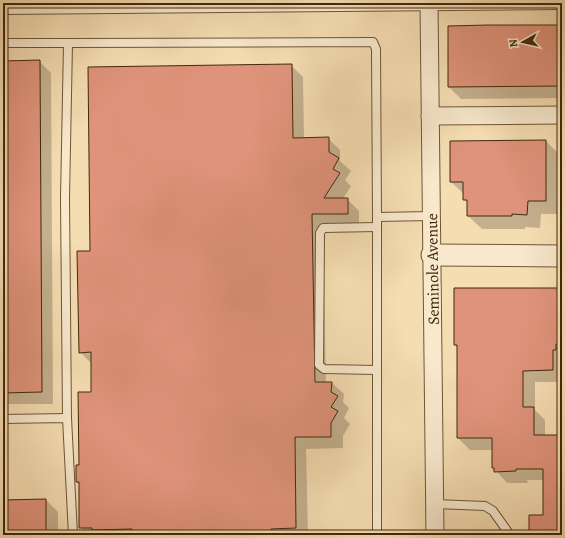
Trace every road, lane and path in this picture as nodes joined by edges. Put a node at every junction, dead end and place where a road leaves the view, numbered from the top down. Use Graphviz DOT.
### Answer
graph roads {
  1 [pos="429,4"];
  2 [pos="562,4"];
  3 [pos="3,10"];
  4 [pos="3,43"];
  5 [pos="68,43"];
  6 [pos="562,115"];
  7 [pos="430,116"];
  8 [pos="431,216"];
  9 [pos="377,217"];
  10 [pos="377,227"];
  11 [pos="432,255"];
  12 [pos="562,256"];
  13 [pos="377,370"];
  14 [pos="67,418"];
  15 [pos="3,419"];
  16 [pos="435,504"];
  17 [pos="73,535"];
  18 [pos="377,535"];
  19 [pos="435,535"];
  20 [pos="510,535"];
  1 -- 2 [label="lane"];
  1 -- 3 [label="lane"];
  1 -- 7 [label="street, Seminole Avenue"];
  4 -- 5 [label="lane"];
  5 -- 9 [label="lane"];
  5 -- 14 [label="lane"];
  6 -- 7 [label="street"];
  7 -- 8 [label="street, Seminole Avenue"];
  8 -- 9 [label="lane"];
  8 -- 11 [label="street, Seminole Avenue"];
  9 -- 10 [label="lane"];
  10 -- 13 [label="lane"];
  10 -- 13 [label="lane"];
  11 -- 12 [label="street"];
  11 -- 16 [label="street, Seminole Avenue"];
  13 -- 18 [label="lane"];
  14 -- 15 [label="lane"];
  14 -- 17 [label="lane"];
  16 -- 19 [label="street, Seminole Avenue"];
  16 -- 20 [label="lane"];
}
